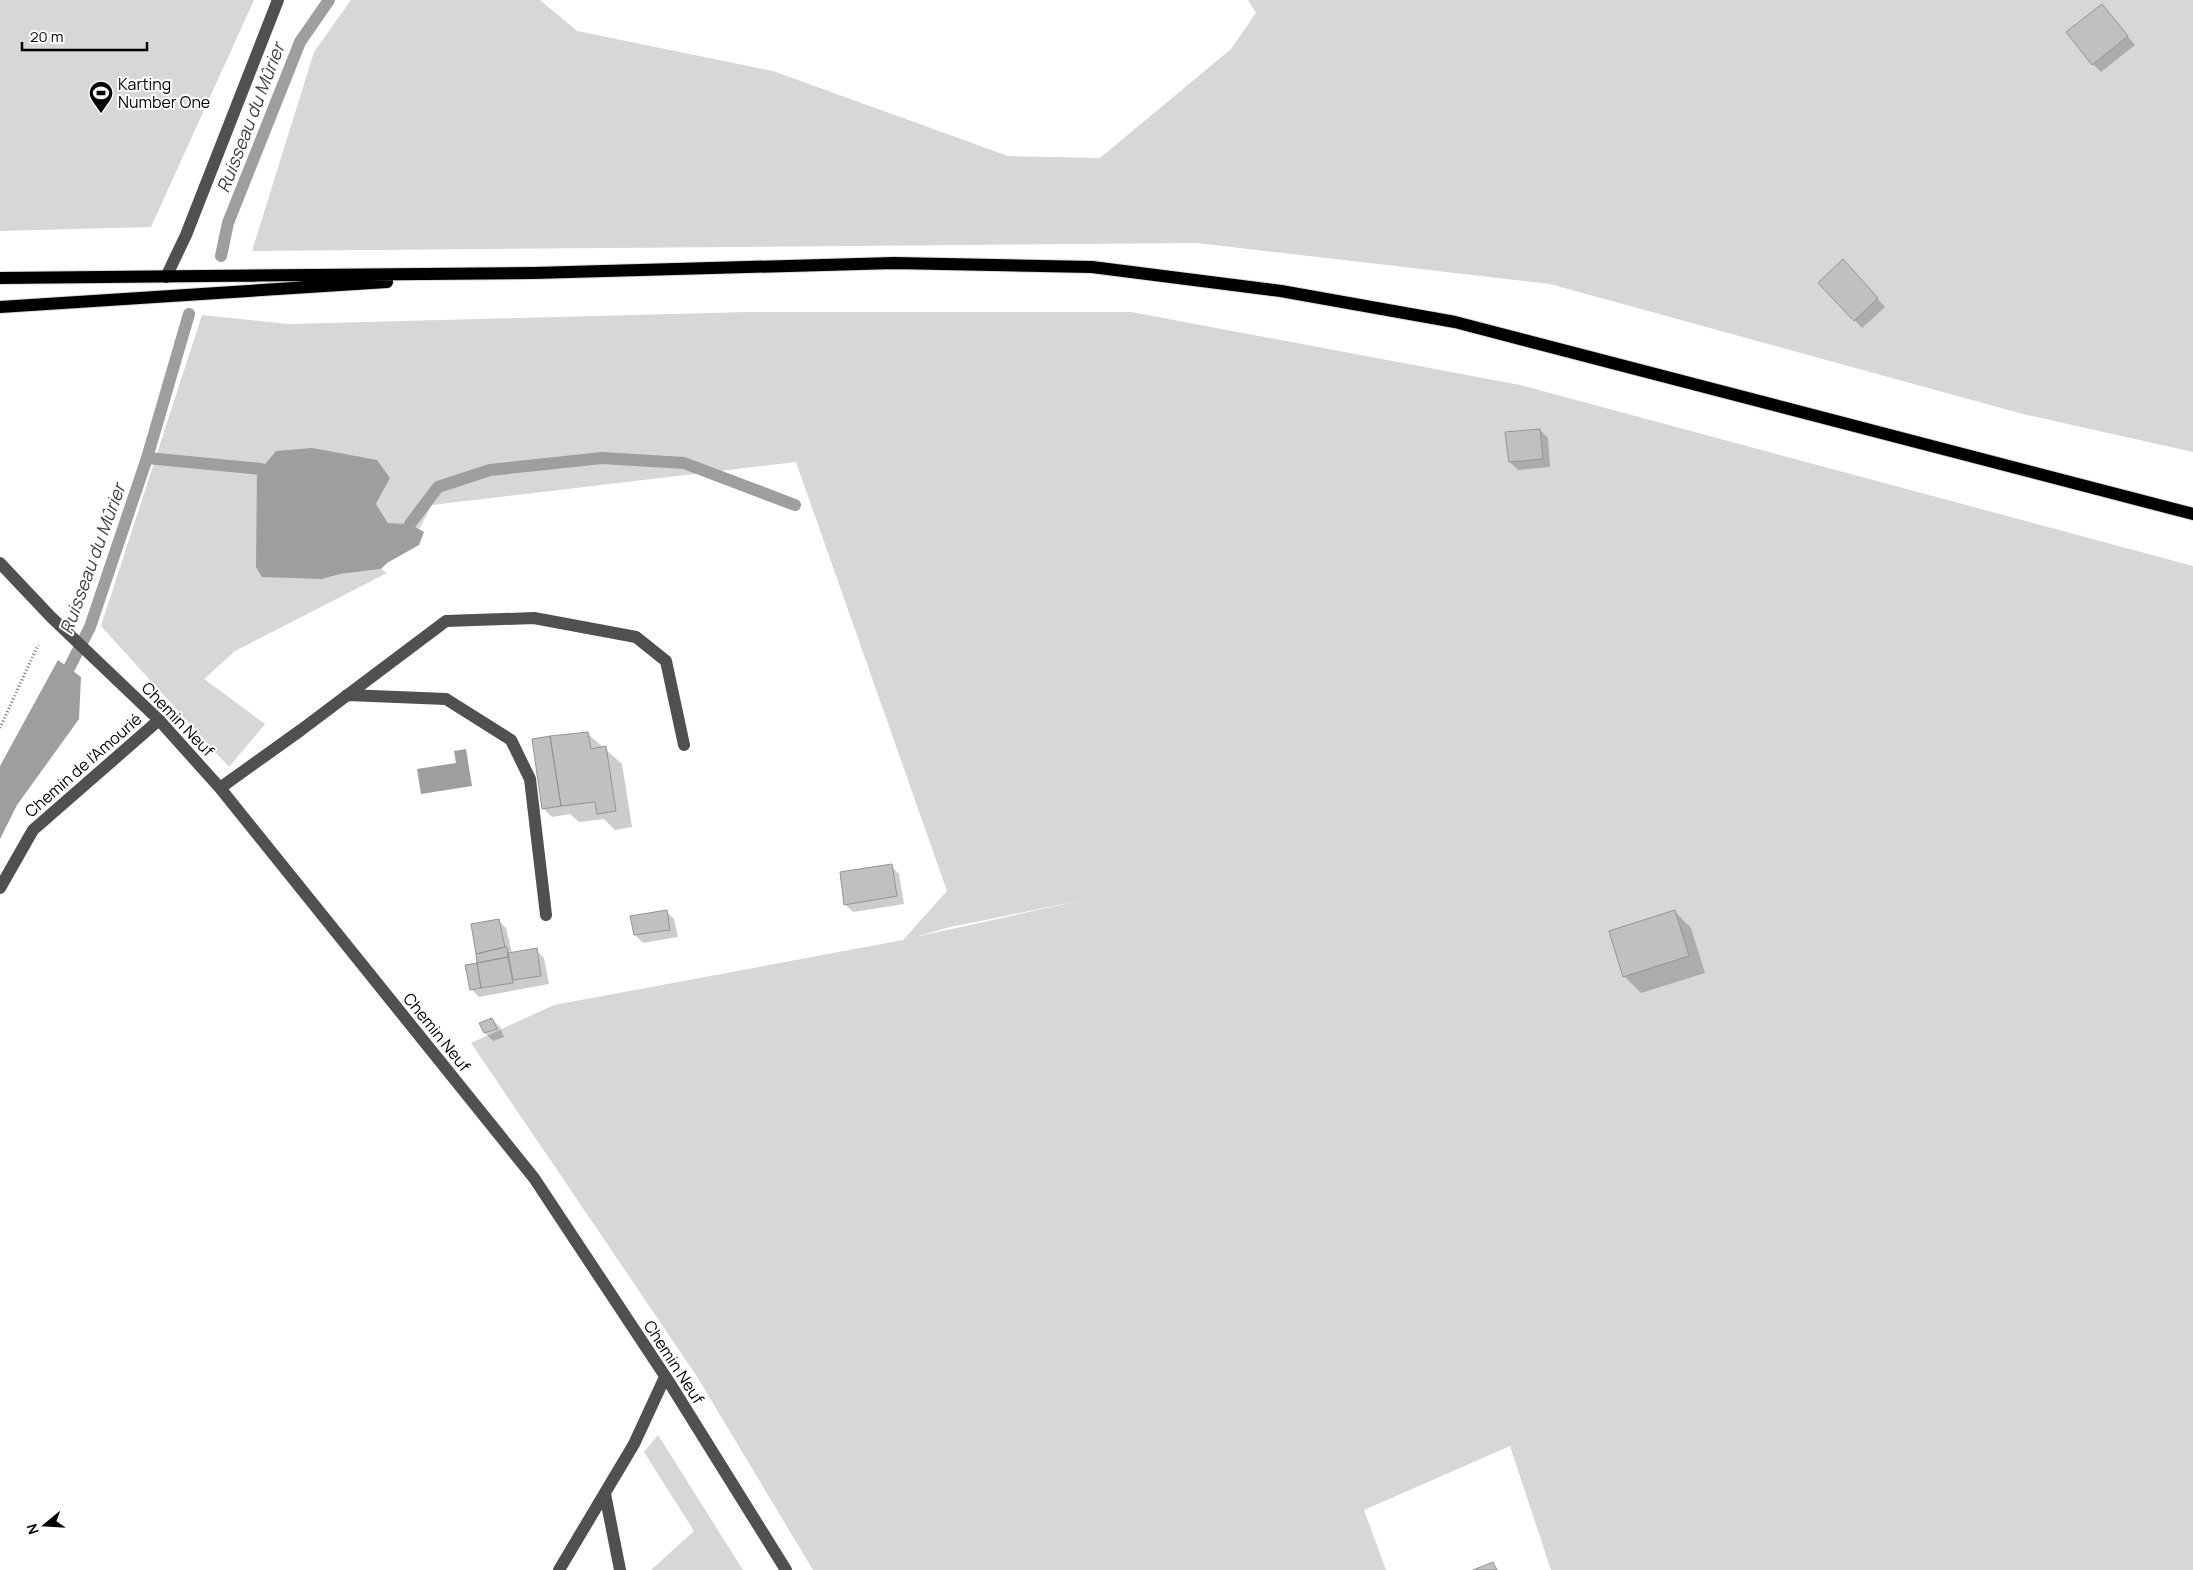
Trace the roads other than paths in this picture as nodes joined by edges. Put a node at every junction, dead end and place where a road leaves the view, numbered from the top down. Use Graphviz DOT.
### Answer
graph roads {
  1 [pos="278,0"];
  2 [pos="534,273"];
  3 [pos="166,277"];
  4 [pos="0,278"];
  5 [pos="0,307"];
  6 [pos="2193,514"];
  7 [pos="0,563"];
  8 [pos="347,695"];
  9 [pos="159,720"];
  10 [pos="684,745"];
  11 [pos="220,788"];
  12 [pos="0,888"];
  13 [pos="546,915"];
  14 [pos="665,1377"];
  15 [pos="605,1494"];
  16 [pos="559,1570"];
  17 [pos="620,1570"];
  18 [pos="786,1570"];
  1 -- 3 [label="street"];
  2 -- 3 [label="main road"];
  2 -- 5 [label="main road"];
  2 -- 6 [label="main road"];
  3 -- 4 [label="main road"];
  7 -- 9 [label="street, Chemin Neuf"];
  8 -- 10 [label="street"];
  8 -- 11 [label="street"];
  8 -- 13 [label="street"];
  9 -- 11 [label="street, Chemin Neuf"];
  9 -- 12 [label="street, Chemin de l'Amourié"];
  11 -- 14 [label="street, Chemin Neuf"];
  14 -- 15 [label="street"];
  14 -- 18 [label="street, Chemin Neuf"];
  15 -- 16 [label="street"];
  15 -- 17 [label="street"];
}
